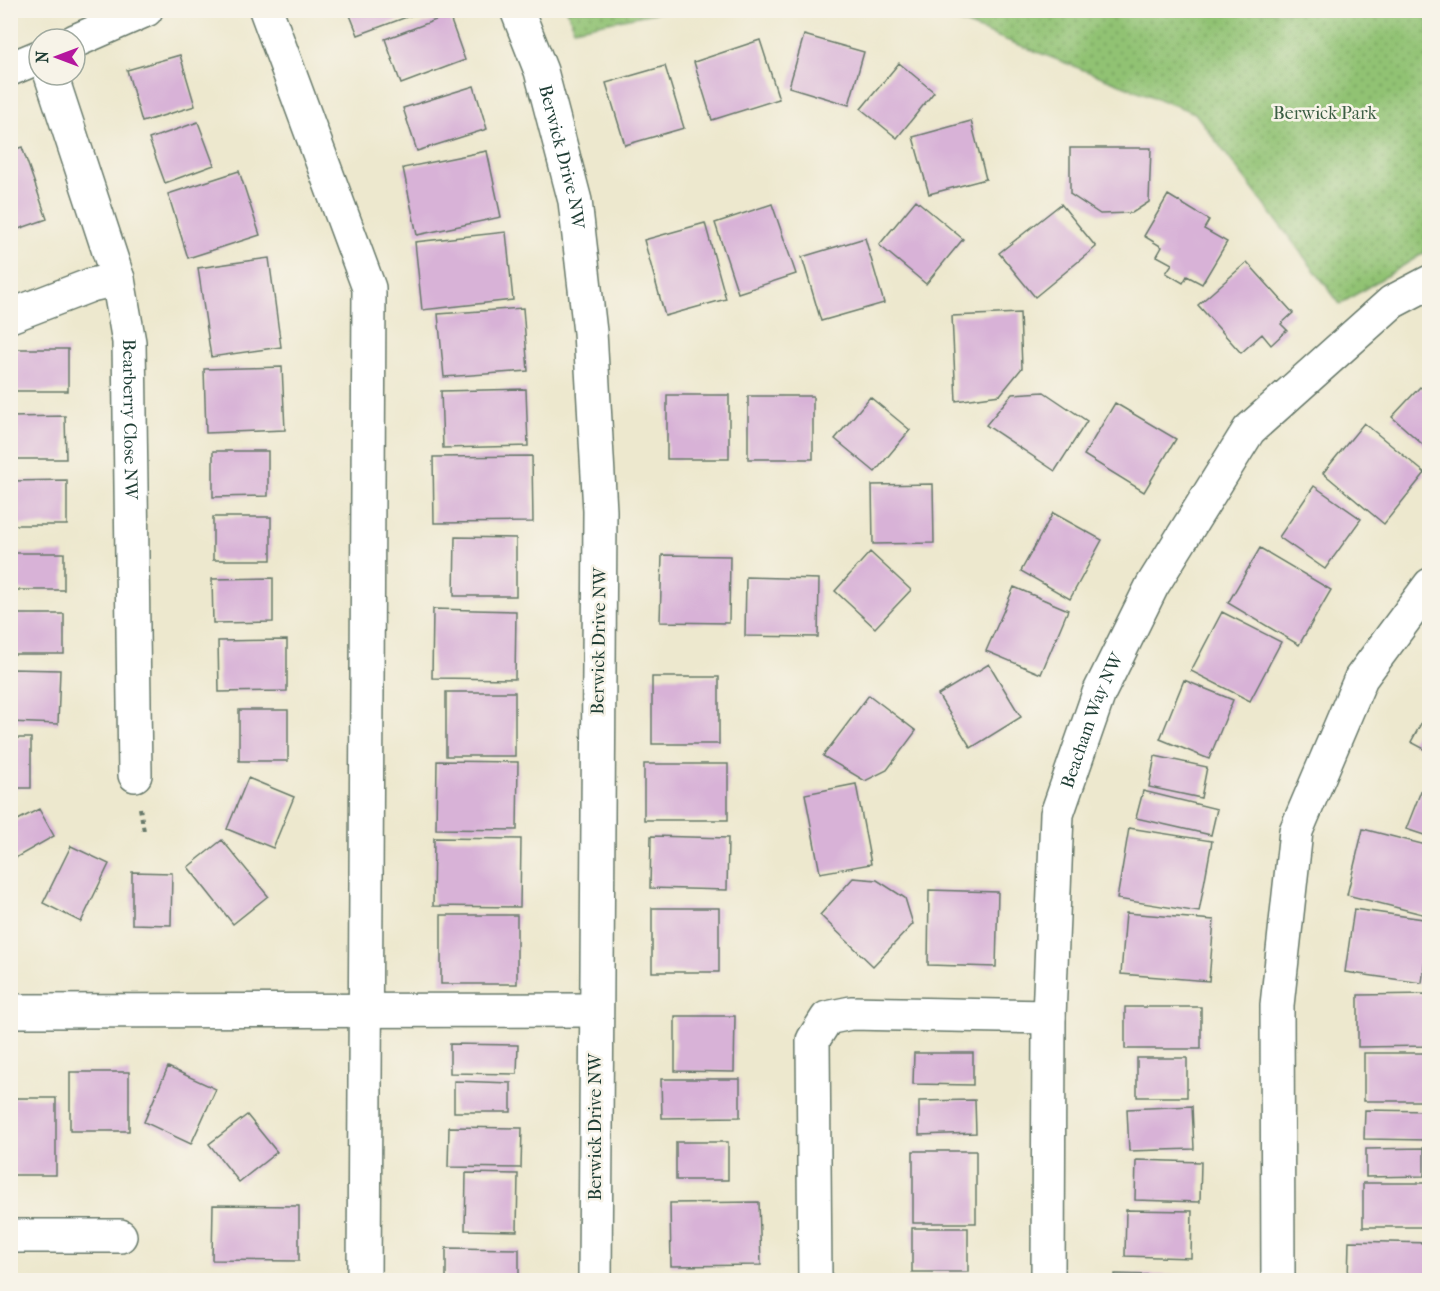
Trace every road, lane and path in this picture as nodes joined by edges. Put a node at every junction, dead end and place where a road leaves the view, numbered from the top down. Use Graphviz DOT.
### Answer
graph roads {
  1 [pos="146,10"];
  2 [pos="266,10"];
  3 [pos="517,10"];
  4 [pos="87,36"];
  5 [pos="27,62"];
  6 [pos="10,69"];
  7 [pos="55,87"];
  8 [pos="118,279"];
  9 [pos="1430,282"];
  10 [pos="10,316"];
  11 [pos="1430,585"];
  12 [pos="135,775"];
  13 [pos="367,1010"];
  14 [pos="595,1010"];
  15 [pos="10,1011"];
  16 [pos="1049,1017"];
  17 [pos="10,1236"];
  18 [pos="120,1236"];
  19 [pos="364,1281"];
  20 [pos="595,1281"];
  21 [pos="815,1281"];
  22 [pos="1048,1281"];
  23 [pos="1278,1281"];
  1 -- 4 [label="street"];
  2 -- 13 [label="street"];
  3 -- 14 [label="street, Berwick Drive NW"];
  5 -- 6 [label="street"];
  7 -- 8 [label="street, Bearberry Close NW"];
  8 -- 10 [label="street"];
  8 -- 12 [label="street, Bearberry Close NW"];
  9 -- 16 [label="street, Beacham Way NW"];
  11 -- 23 [label="street"];
  13 -- 14 [label="street"];
  13 -- 15 [label="street"];
  13 -- 19 [label="street"];
  14 -- 20 [label="street, Berwick Drive NW"];
  16 -- 21 [label="street"];
  16 -- 22 [label="street, Beacham Way NW"];
  17 -- 18 [label="street"];
}
